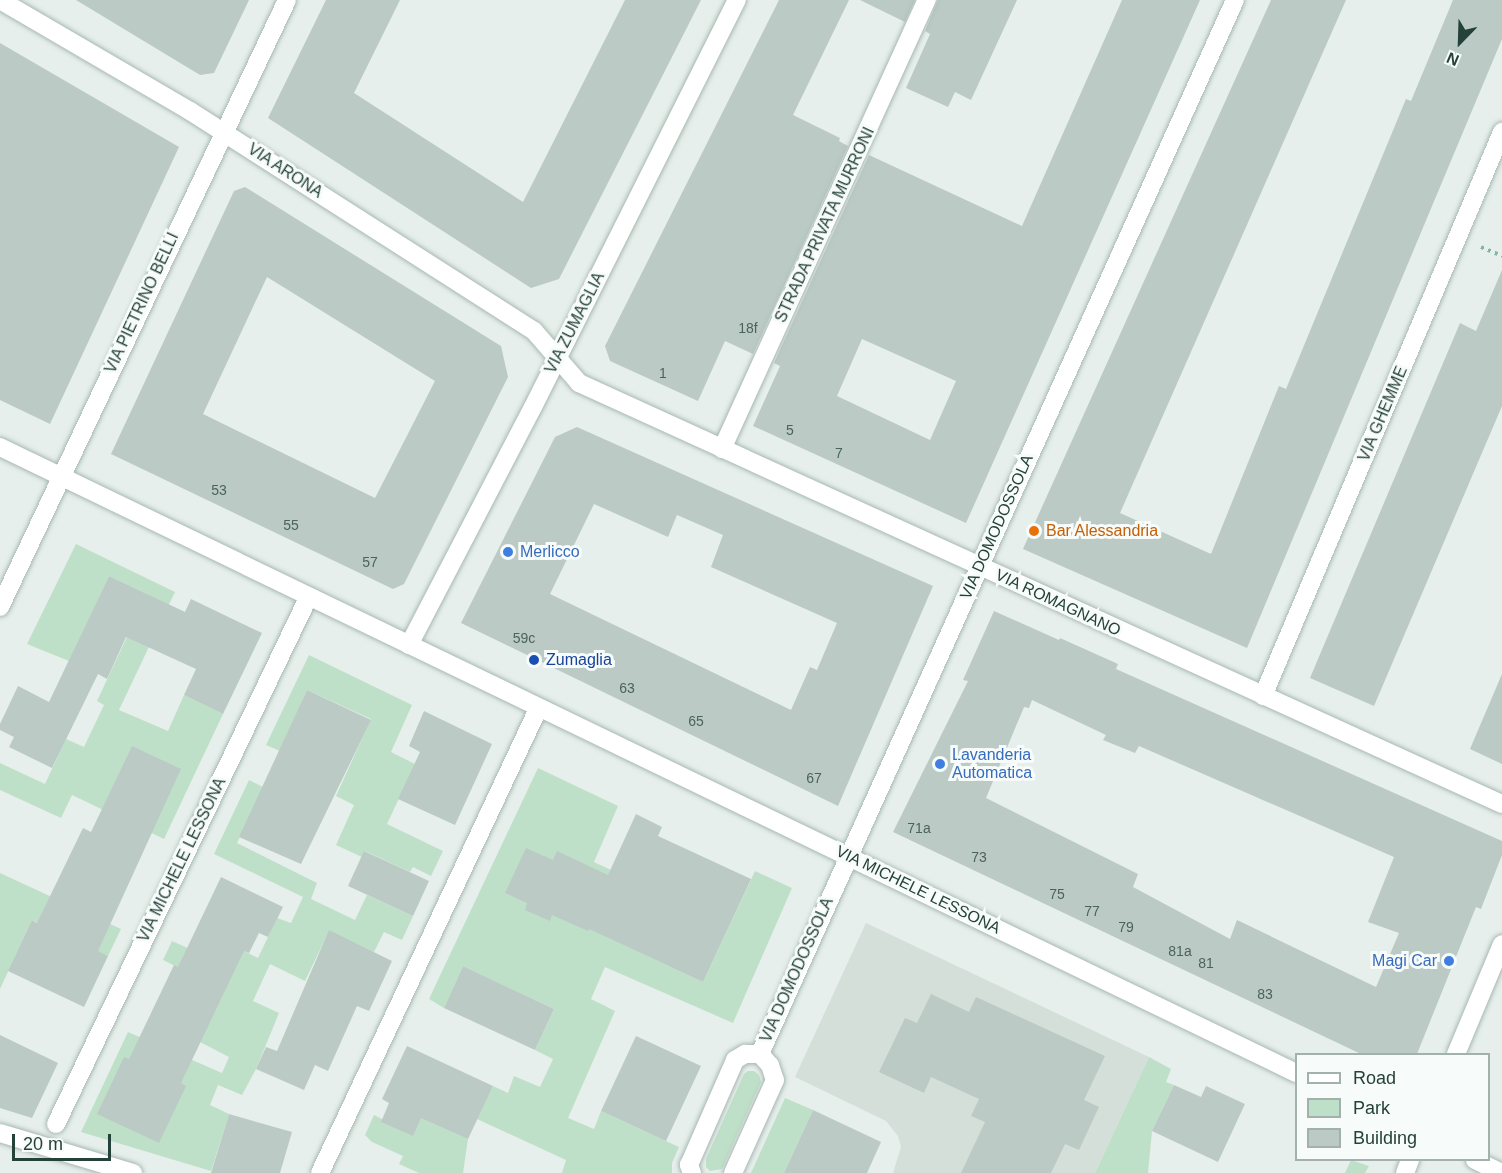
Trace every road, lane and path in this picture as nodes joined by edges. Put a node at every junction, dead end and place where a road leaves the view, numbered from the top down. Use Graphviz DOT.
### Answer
graph roads {
  1 [pos="0,0"];
  2 [pos="286,0"];
  3 [pos="737,0"];
  4 [pos="927,0"];
  5 [pos="1235,0"];
  6 [pos="223,132"];
  7 [pos="1502,132"];
  8 [pos="1491,251"];
  9 [pos="1502,256"];
  10 [pos="557,358"];
  11 [pos="0,447"];
  12 [pos="722,449"];
  13 [pos="61,477"];
  14 [pos="979,566"];
  15 [pos="309,596"];
  16 [pos="0,606"];
  17 [pos="409,645"];
  18 [pos="1263,696"];
  19 [pos="538,709"];
  20 [pos="1502,804"];
  21 [pos="847,856"];
  22 [pos="1502,944"];
  23 [pos="1456,1053"];
  24 [pos="760,1054"];
  25 [pos="1295,1073"];
  26 [pos="56,1124"];
  27 [pos="0,1133"];
  28 [pos="1477,1161"];
  29 [pos="133,1173"];
  30 [pos="320,1173"];
  31 [pos="692,1173"];
  32 [pos="733,1173"];
  33 [pos="1502,1173"];
  1 -- 6 [label="street, VIA ARONA"];
  2 -- 6 [label="street, VIA PIETRINO BELLI"];
  3 -- 10 [label="street, VIA ZUMAGLIA"];
  4 -- 12 [label="street, STRADA PRIVATA MURRONI"];
  5 -- 14 [label="street, VIA DOMODOSSOLA"];
  6 -- 10 [label="street, VIA ARONA"];
  6 -- 13 [label="street, VIA PIETRINO BELLI"];
  7 -- 18 [label="street, VIA GHEMME"];
  8 -- 9 [label="path"];
  10 -- 12 [label="street, VIA ROMAGNANO"];
  10 -- 17 [label="street, VIA ZUMAGLIA"];
  11 -- 13 [label="street, VIA MICHELE LESSONA"];
  12 -- 14 [label="street, VIA ROMAGNANO"];
  13 -- 15 [label="street, VIA MICHELE LESSONA"];
  13 -- 16 [label="street, VIA PIETRINO BELLI"];
  14 -- 18 [label="street, VIA ROMAGNANO"];
  14 -- 21 [label="street, VIA DOMODOSSOLA"];
  15 -- 17 [label="street, VIA MICHELE LESSONA"];
  15 -- 26 [label="street, VIA MICHELE LESSONA"];
  17 -- 19 [label="street, VIA MICHELE LESSONA"];
  18 -- 20 [label="street, VIA ROMAGNANO"];
  19 -- 21 [label="street, VIA MICHELE LESSONA"];
  19 -- 30 [label="street"];
  21 -- 24 [label="street, VIA DOMODOSSOLA"];
  21 -- 25 [label="street, VIA MICHELE LESSONA"];
  22 -- 23 [label="street"];
  24 -- 31 [label="street, VIA DOMODOSSOLA"];
  24 -- 32 [label="street, VIA DOMODOSSOLA"];
  27 -- 29 [label="street"];
  28 -- 33 [label="street"];
}
